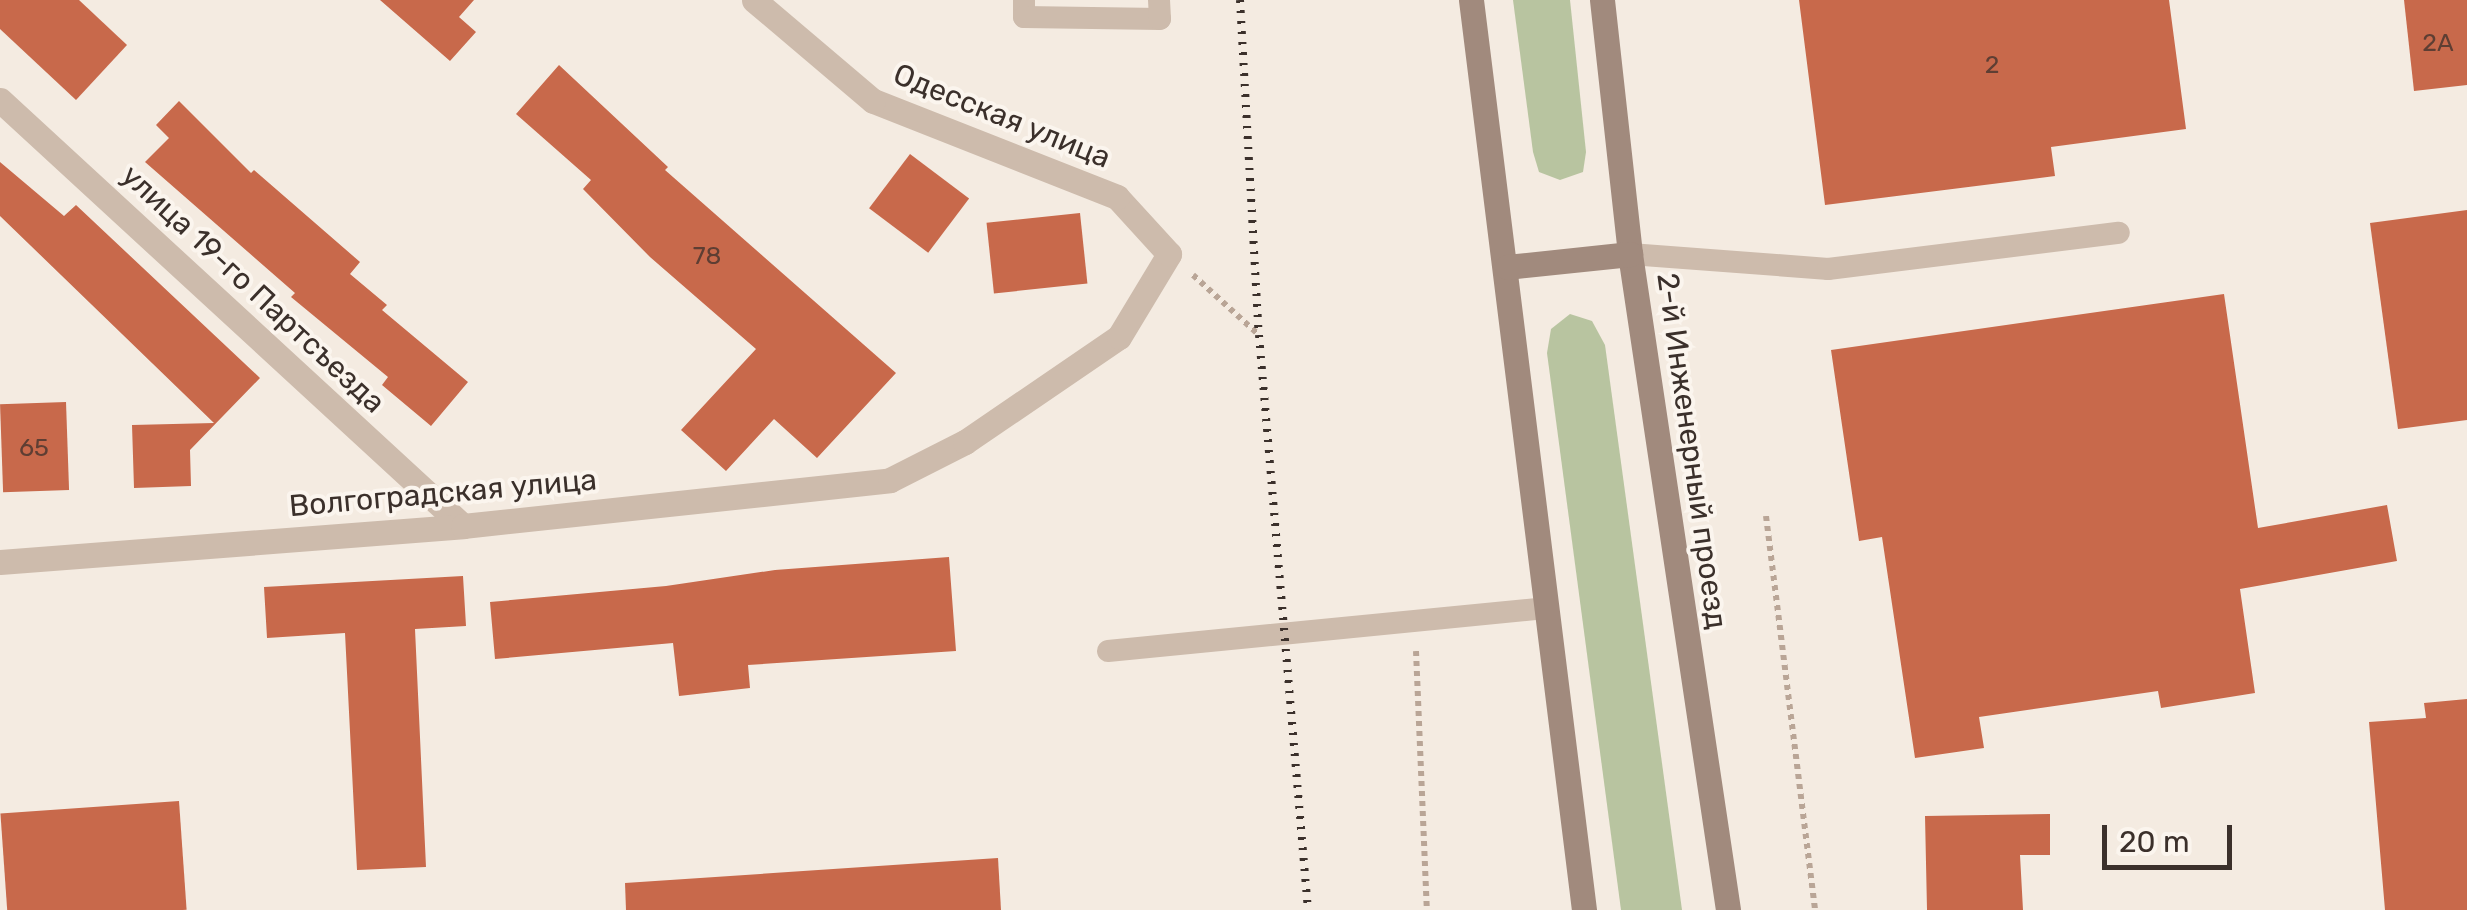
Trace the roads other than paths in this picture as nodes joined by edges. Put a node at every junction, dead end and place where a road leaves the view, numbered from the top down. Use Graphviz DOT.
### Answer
graph roads {
  1 [pos="754,0"];
  2 [pos="1024,0"];
  3 [pos="1159,0"];
  4 [pos="1472,0"];
  5 [pos="1602,0"];
  6 [pos="0,100"];
  7 [pos="2120,233"];
  8 [pos="1630,254"];
  9 [pos="1507,267"];
  10 [pos="890,480"];
  11 [pos="463,526"];
  12 [pos="0,562"];
  13 [pos="1544,608"];
  14 [pos="1108,651"];
  15 [pos="1581,905"];
  16 [pos="1728,910"];
  1 -- 10 [label="street, Одесская улица"];
  2 -- 3 [label="lane"];
  4 -- 9 [label="main road"];
  5 -- 8 [label="main road, 2-й Инженерный проезд"];
  6 -- 11 [label="street, улица 19-го Партсъезда"];
  7 -- 8 [label="lane"];
  8 -- 9 [label="main road"];
  8 -- 16 [label="main road, 2-й Инженерный проезд"];
  9 -- 13 [label="main road"];
  10 -- 11 [label="street, Волгоградская улица"];
  11 -- 12 [label="street, Волгоградская улица"];
  13 -- 14 [label="lane"];
  13 -- 15 [label="main road"];
}
